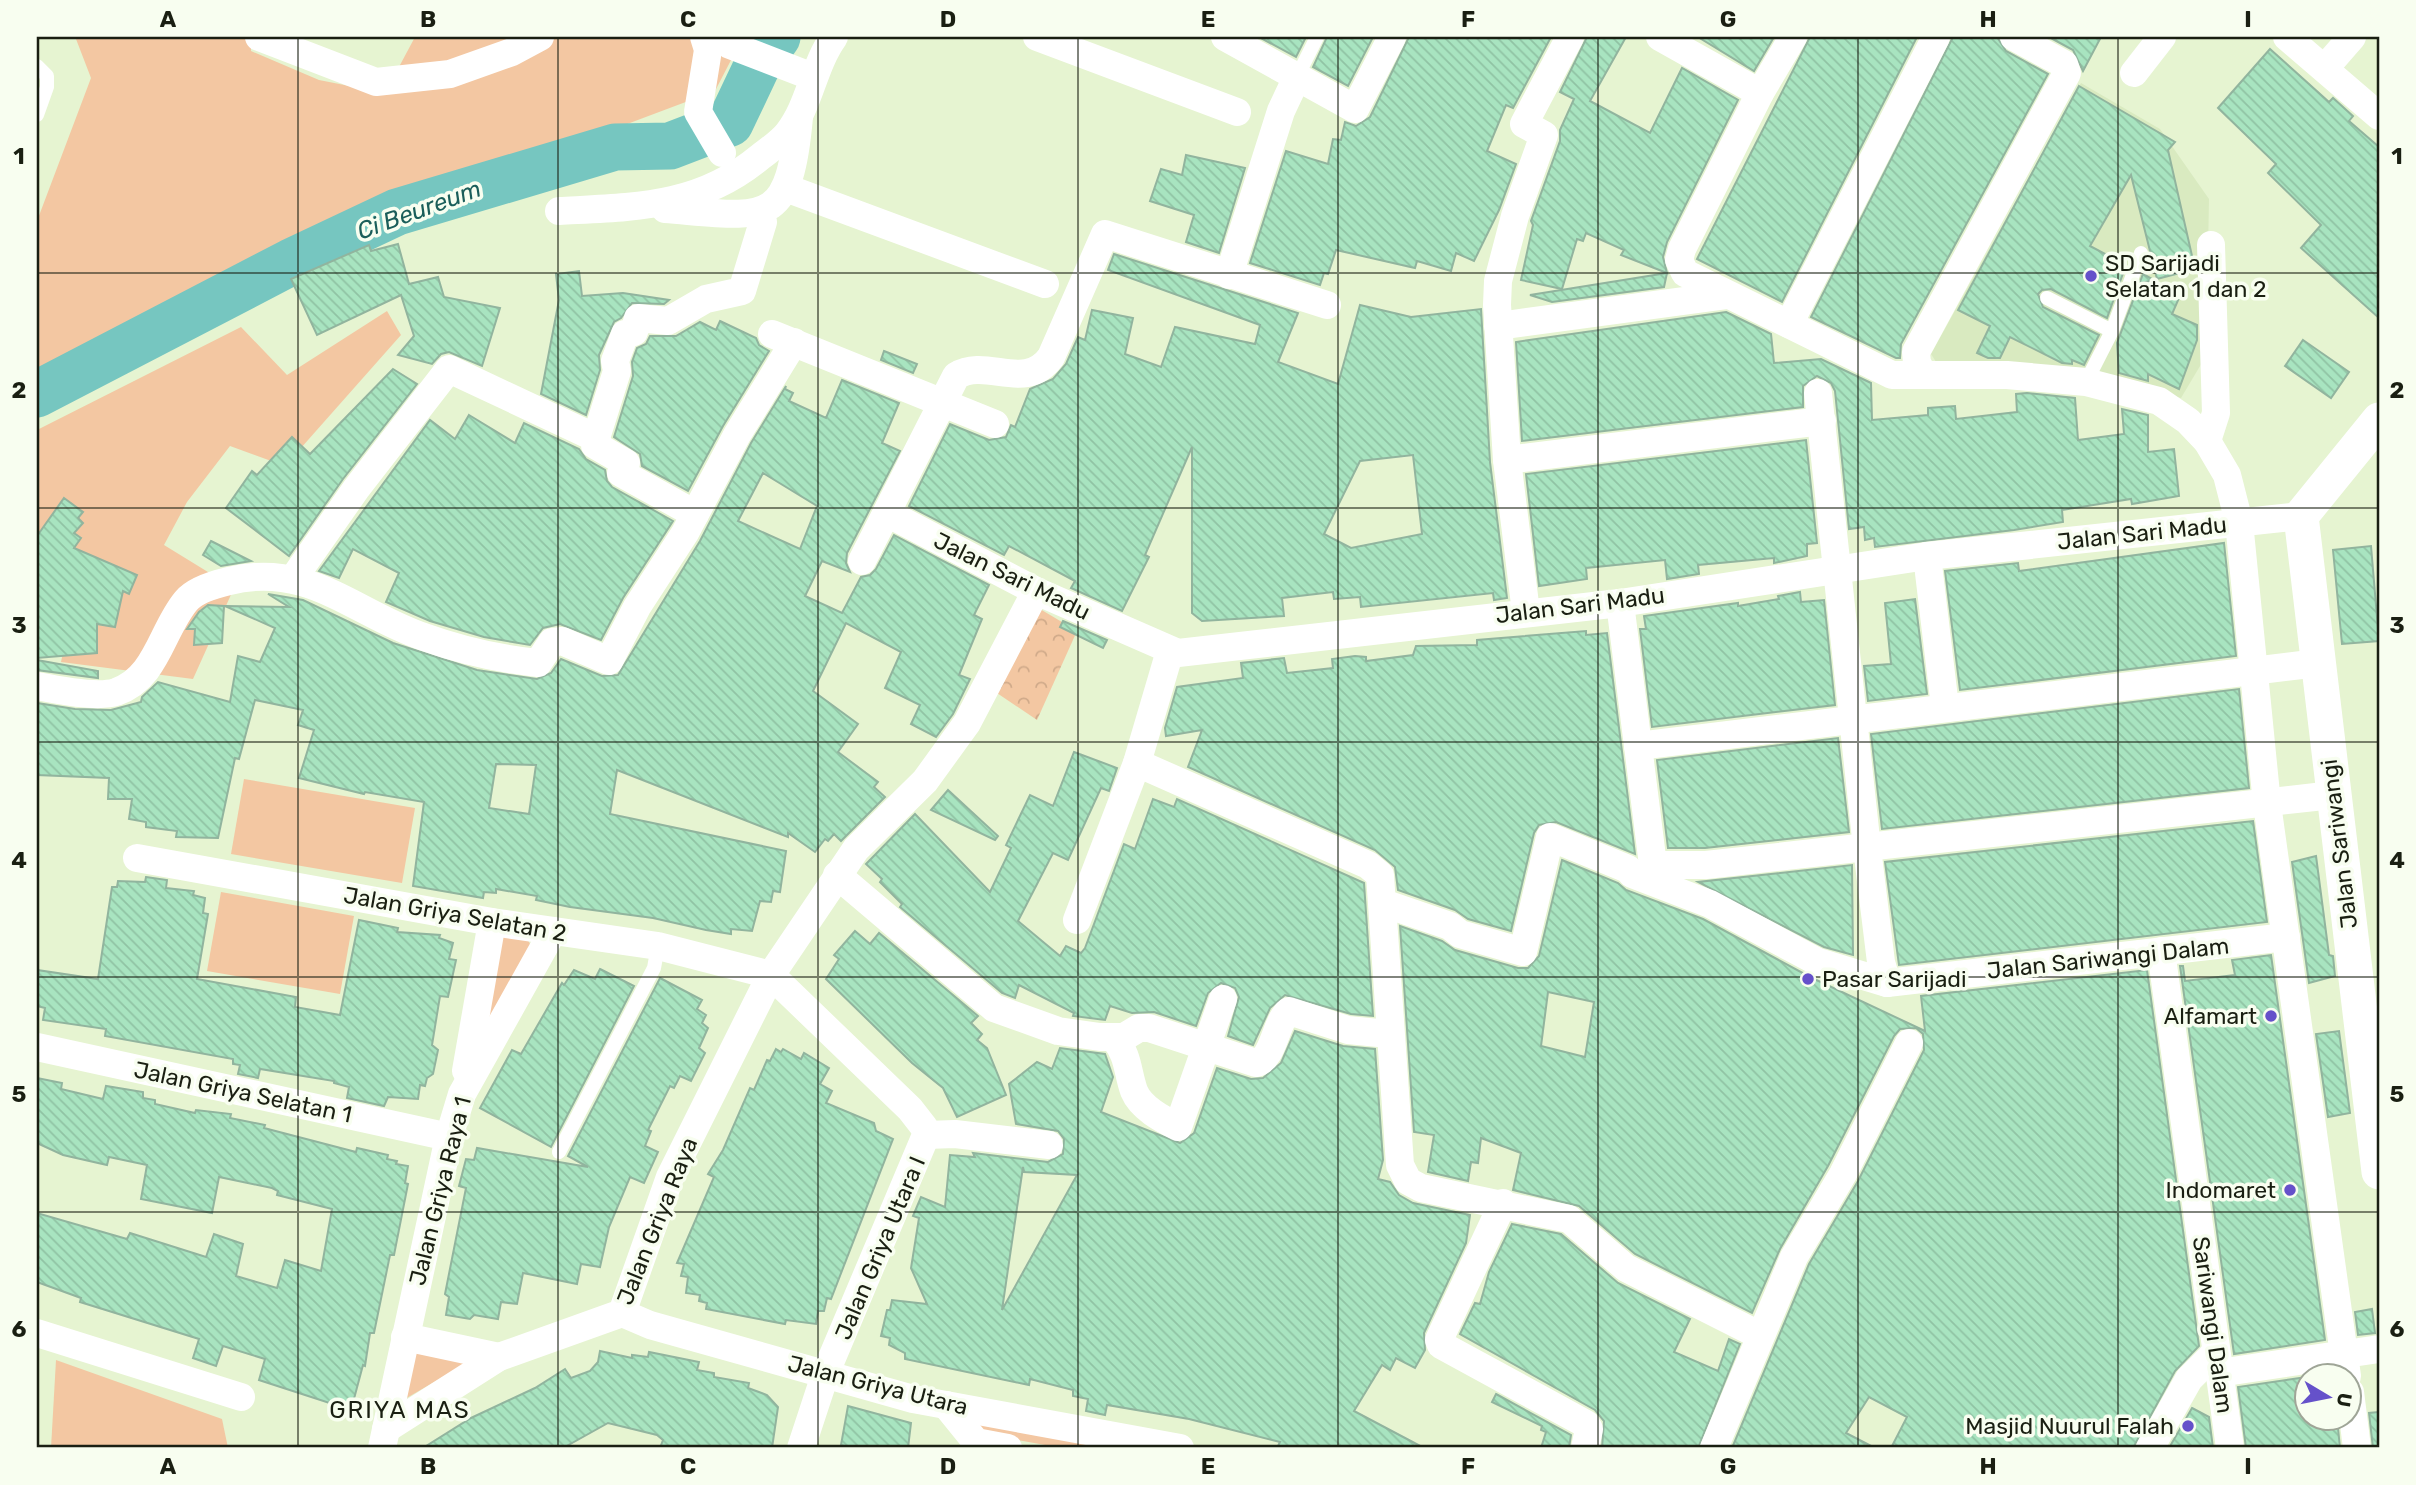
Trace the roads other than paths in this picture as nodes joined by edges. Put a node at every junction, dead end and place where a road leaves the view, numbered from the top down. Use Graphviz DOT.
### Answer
graph roads {
  1 [pos="259,37"];
  2 [pos="540,37"];
  3 [pos="834,37"];
  4 [pos="1037,37"];
  5 [pos="1317,37"];
  6 [pos="1392,37"];
  7 [pos="1570,37"];
  8 [pos="1660,37"];
  9 [pos="1793,37"];
  10 [pos="1936,37"];
  11 [pos="2014,37"];
  12 [pos="2162,37"];
  13 [pos="2287,37"];
  14 [pos="2352,37"];
  15 [pos="1235,39"];
  16 [pos="717,41"];
  17 [pos="37,66"];
  18 [pos="2325,68"];
  19 [pos="2134,73"];
  20 [pos="807,75"];
  21 [pos="1297,77"];
  22 [pos="1760,93"];
  23 [pos="1237,112"];
  24 [pos="800,113"];
  25 [pos="37,115"];
  26 [pos="2379,116"];
  27 [pos="722,153"];
  28 [pos="786,188"];
  29 [pos="631,207"];
  30 [pos="559,211"];
  31 [pos="763,222"];
  32 [pos="2211,245"];
  33 [pos="2141,253"];
  34 [pos="1229,275"];
  35 [pos="1045,284"];
  36 [pos="1728,295"];
  37 [pos="2047,298"];
  38 [pos="1326,305"];
  39 [pos="1789,324"];
  40 [pos="1498,326"];
  41 [pos="2112,331"];
  42 [pos="1923,374"];
  43 [pos="2086,382"];
  44 [pos="1818,393"];
  45 [pos="942,400"];
  46 [pos="2379,419"];
  47 [pos="1822,421"];
  48 [pos="995,424"];
  49 [pos="597,439"];
  50 [pos="2207,441"];
  51 [pos="1507,460"];
  52 [pos="887,513"];
  53 [pos="695,514"];
  54 [pos="2301,516"];
  55 [pos="2239,522"];
  56 [pos="1927,556"];
  57 [pos="862,561"];
  58 [pos="1838,568"];
  59 [pos="293,579"];
  60 [pos="1036,591"];
  61 [pos="1620,603"];
  62 [pos="1526,612"];
  63 [pos="1170,651"];
  64 [pos="2318,663"];
  65 [pos="2254,670"];
  66 [pos="37,686"];
  67 [pos="1945,707"];
  68 [pos="1853,718"];
  69 [pos="1638,746"];
  70 [pos="1137,763"];
  71 [pos="2333,795"];
  72 [pos="2267,804"];
  73 [pos="1867,848"];
  74 [pos="137,858"];
  75 [pos="837,875"];
  76 [pos="1383,903"];
  77 [pos="1077,920"];
  78 [pos="492,922"];
  79 [pos="553,931"];
  80 [pos="2286,937"];
  81 [pos="658,946"];
  82 [pos="2161,951"];
  83 [pos="771,975"];
  84 [pos="1887,982"];
  85 [pos="1223,999"];
  86 [pos="1389,1034"];
  87 [pos="1114,1038"];
  88 [pos="1909,1043"];
  89 [pos="1208,1046"];
  90 [pos="37,1047"];
  91 [pos="2372,1060"];
  92 [pos="462,1094"];
  93 [pos="926,1135"];
  94 [pos="449,1137"];
  95 [pos="1049,1145"];
  96 [pos="559,1152"];
  97 [pos="2379,1172"];
  98 [pos="1503,1203"];
  99 [pos="622,1313"];
  100 [pos="37,1333"];
  101 [pos="1759,1335"];
  102 [pos="405,1337"];
  103 [pos="2379,1349"];
  104 [pos="499,1357"];
  105 [pos="2218,1362"];
  106 [pos="2345,1362"];
  107 [pos="2354,1362"];
  108 [pos="2294,1364"];
  109 [pos="826,1372"];
  110 [pos="241,1397"];
  111 [pos="946,1405"];
  112 [pos="384,1438"];
  113 [pos="1171,1447"];
  114 [pos="801,1448"];
  115 [pos="1008,1448"];
  116 [pos="1584,1448"];
  117 [pos="1714,1448"];
  118 [pos="2150,1448"];
  119 [pos="2230,1448"];
  1 -- 2 [label="street"];
  3 -- 20 [label="street"];
  4 -- 23 [label="street"];
  5 -- 21 [label="lane"];
  6 -- 21 [label="street"];
  7 -- 40 [label="street"];
  8 -- 22 [label="street"];
  9 -- 22 [label="street"];
  10 -- 39 [label="street"];
  11 -- 42 [label="street"];
  12 -- 19 [label="street"];
  13 -- 18 [label="street"];
  14 -- 18 [label="street"];
  15 -- 21 [label="street"];
  16 -- 20 [label="street"];
  16 -- 27 [label="street"];
  17 -- 25 [label="lane"];
  18 -- 26 [label="street"];
  20 -- 24 [label="street"];
  21 -- 34 [label="street"];
  22 -- 36 [label="street"];
  24 -- 28 [label="street"];
  24 -- 29 [label="street"];
  28 -- 29 [label="street"];
  28 -- 35 [label="street"];
  29 -- 30 [label="street"];
  31 -- 49 [label="street"];
  32 -- 50 [label="street"];
  33 -- 41 [label="lane"];
  34 -- 38 [label="street"];
  34 -- 45 [label="street"];
  36 -- 39 [label="street"];
  36 -- 40 [label="street"];
  37 -- 41 [label="lane"];
  39 -- 42 [label="street"];
  40 -- 51 [label="street"];
  41 -- 43 [label="lane"];
  42 -- 43 [label="street"];
  43 -- 50 [label="street"];
  44 -- 47 [label="street"];
  45 -- 48 [label="street"];
  45 -- 52 [label="street"];
  45 -- 53 [label="street"];
  46 -- 54 [label="street"];
  47 -- 51 [label="street"];
  47 -- 58 [label="street"];
  49 -- 53 [label="street"];
  49 -- 59 [label="street"];
  50 -- 55 [label="street"];
  51 -- 62 [label="street"];
  52 -- 57 [label="street"];
  52 -- 60 [label="street, Jalan Sari Madu"];
  53 -- 59 [label="street"];
  54 -- 55 [label="street, Jalan Sari Madu"];
  54 -- 64 [label="street, Jalan Sariwangi"];
  55 -- 56 [label="street, Jalan Sari Madu"];
  55 -- 65 [label="street"];
  56 -- 58 [label="street, Jalan Sari Madu"];
  56 -- 67 [label="street"];
  58 -- 61 [label="street, Jalan Sari Madu"];
  58 -- 68 [label="street"];
  59 -- 66 [label="street"];
  60 -- 63 [label="street, Jalan Sari Madu"];
  60 -- 75 [label="street, Jalan Griya Raya"];
  61 -- 62 [label="street, Jalan Sari Madu"];
  61 -- 69 [label="street"];
  62 -- 63 [label="street, Jalan Sari Madu"];
  63 -- 70 [label="street"];
  64 -- 65 [label="street"];
  64 -- 71 [label="street, Jalan Sariwangi"];
  65 -- 67 [label="street"];
  65 -- 72 [label="street"];
  67 -- 68 [label="street"];
  68 -- 69 [label="street"];
  68 -- 73 [label="street"];
  69 -- 73 [label="street"];
  70 -- 76 [label="street"];
  70 -- 77 [label="street"];
  71 -- 72 [label="street"];
  71 -- 91 [label="street, Jalan Sariwangi"];
  72 -- 73 [label="street"];
  72 -- 80 [label="street"];
  73 -- 84 [label="street"];
  74 -- 78 [label="street, Jalan Griya Selatan 2"];
  75 -- 83 [label="street, Jalan Griya Raya"];
  75 -- 87 [label="street"];
  76 -- 84 [label="street"];
  76 -- 86 [label="street"];
  78 -- 79 [label="street, Jalan Griya Selatan 2"];
  78 -- 92 [label="street"];
  79 -- 81 [label="street, Jalan Griya Selatan 2"];
  79 -- 92 [label="street, Jalan Griya Raya 1"];
  80 -- 82 [label="street, Jalan Sariwangi Dalam"];
  80 -- 106 [label="street"];
  81 -- 83 [label="street, Jalan Griya Selatan 2"];
  81 -- 96 [label="lane"];
  82 -- 84 [label="street, Jalan Sariwangi Dalam"];
  82 -- 105 [label="street, Sariwangi Dalam"];
  83 -- 93 [label="street, Jalan Griya Utara I"];
  83 -- 99 [label="street, Jalan Griya Raya"];
  85 -- 89 [label="street"];
  86 -- 89 [label="street"];
  86 -- 98 [label="street"];
  87 -- 89 [label="street"];
  87 -- 89 [label="street"];
  88 -- 101 [label="street"];
  90 -- 94 [label="street, Jalan Griya Selatan 1"];
  91 -- 97 [label="street, Jalan Sariwangi"];
  92 -- 94 [label="street, Jalan Griya Raya 1"];
  93 -- 95 [label="street"];
  93 -- 109 [label="street, Jalan Griya Utara I"];
  94 -- 102 [label="street, Jalan Griya Raya 1"];
  98 -- 101 [label="street"];
  98 -- 116 [label="street"];
  99 -- 104 [label="street, Jalan Griya Raya"];
  99 -- 109 [label="street, Jalan Griya Utara"];
  100 -- 110 [label="street"];
  101 -- 117 [label="street"];
  102 -- 104 [label="street"];
  102 -- 112 [label="street, Jalan Griya Raya 1"];
  103 -- 107 [label="street"];
  104 -- 112 [label="street, Jalan Griya Raya"];
  105 -- 108 [label="street"];
  105 -- 118 [label="street"];
  105 -- 119 [label="street, Sariwangi Dalam"];
  109 -- 111 [label="street, Jalan Griya Utara"];
  109 -- 114 [label="street, Jalan Griya Utara I"];
  111 -- 113 [label="street, Jalan Griya Utara"];
  111 -- 115 [label="street"];
}
